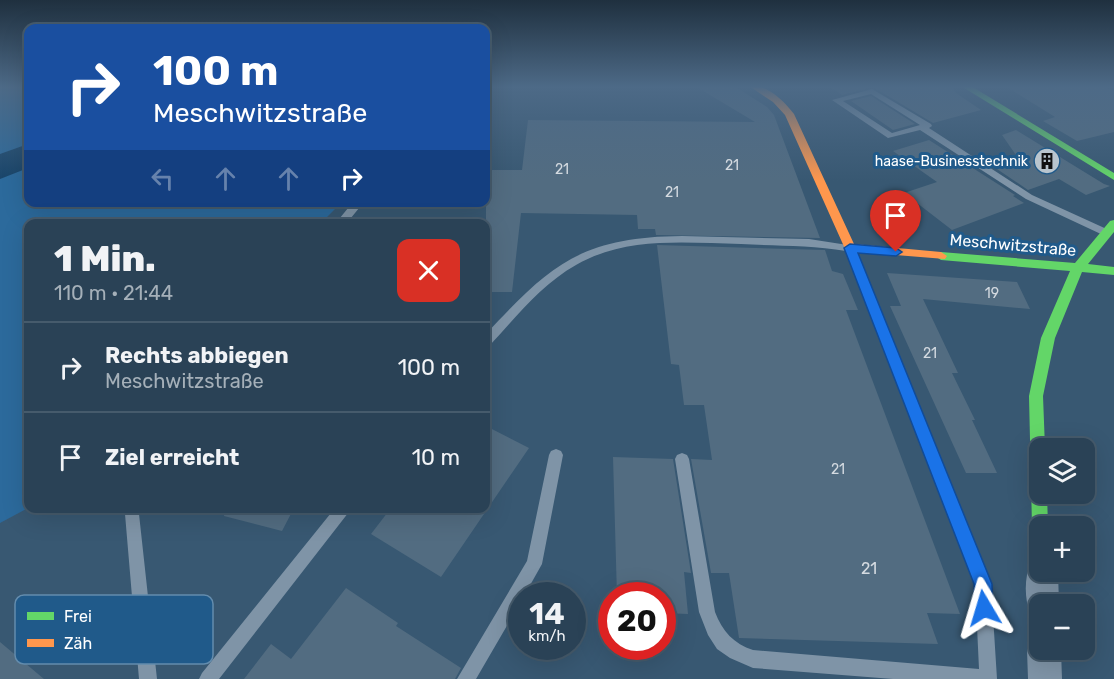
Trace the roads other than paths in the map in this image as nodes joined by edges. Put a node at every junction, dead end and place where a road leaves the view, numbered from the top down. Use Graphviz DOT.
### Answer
graph roads {
  1 [pos="791,118"];
  2 [pos="863,118"];
  3 [pos="915,118"];
  4 [pos="1016,118"];
  5 [pos="921,127"];
  6 [pos="1114,177"];
  7 [pos="355,207"];
  8 [pos="344,219"];
  9 [pos="1110,229"];
  10 [pos="850,248"];
  11 [pos="1078,268"];
  12 [pos="1114,271"];
  13 [pos="490,338"];
  14 [pos="556,455"];
  15 [pos="682,459"];
  16 [pos="132,513"];
  17 [pos="341,513"];
  18 [pos="1040,516"];
  19 [pos="140,595"];
  20 [pos="1044,660"];
  21 [pos="147,664"];
  22 [pos="148,679"];
  23 [pos="208,679"];
  24 [pos="466,679"];
  25 [pos="988,679"];
  26 [pos="1045,679"];
  1 -- 10 [label="street"];
  2 -- 5 [label="lane"];
  3 -- 5 [label="lane"];
  4 -- 6 [label="street"];
  5 -- 9 [label="lane"];
  7 -- 8 [label="lane"];
  9 -- 11 [label="street"];
  10 -- 11 [label="street, Meschwitzstraße"];
  10 -- 13 [label="lane"];
  10 -- 25 [label="lane"];
  11 -- 12 [label="street, Meschwitzstraße"];
  11 -- 18 [label="street"];
  14 -- 24 [label="lane"];
  15 -- 25 [label="lane"];
  16 -- 19 [label="lane"];
  17 -- 23 [label="lane"];
  20 -- 26 [label="street"];
  21 -- 22 [label="lane"];
}
